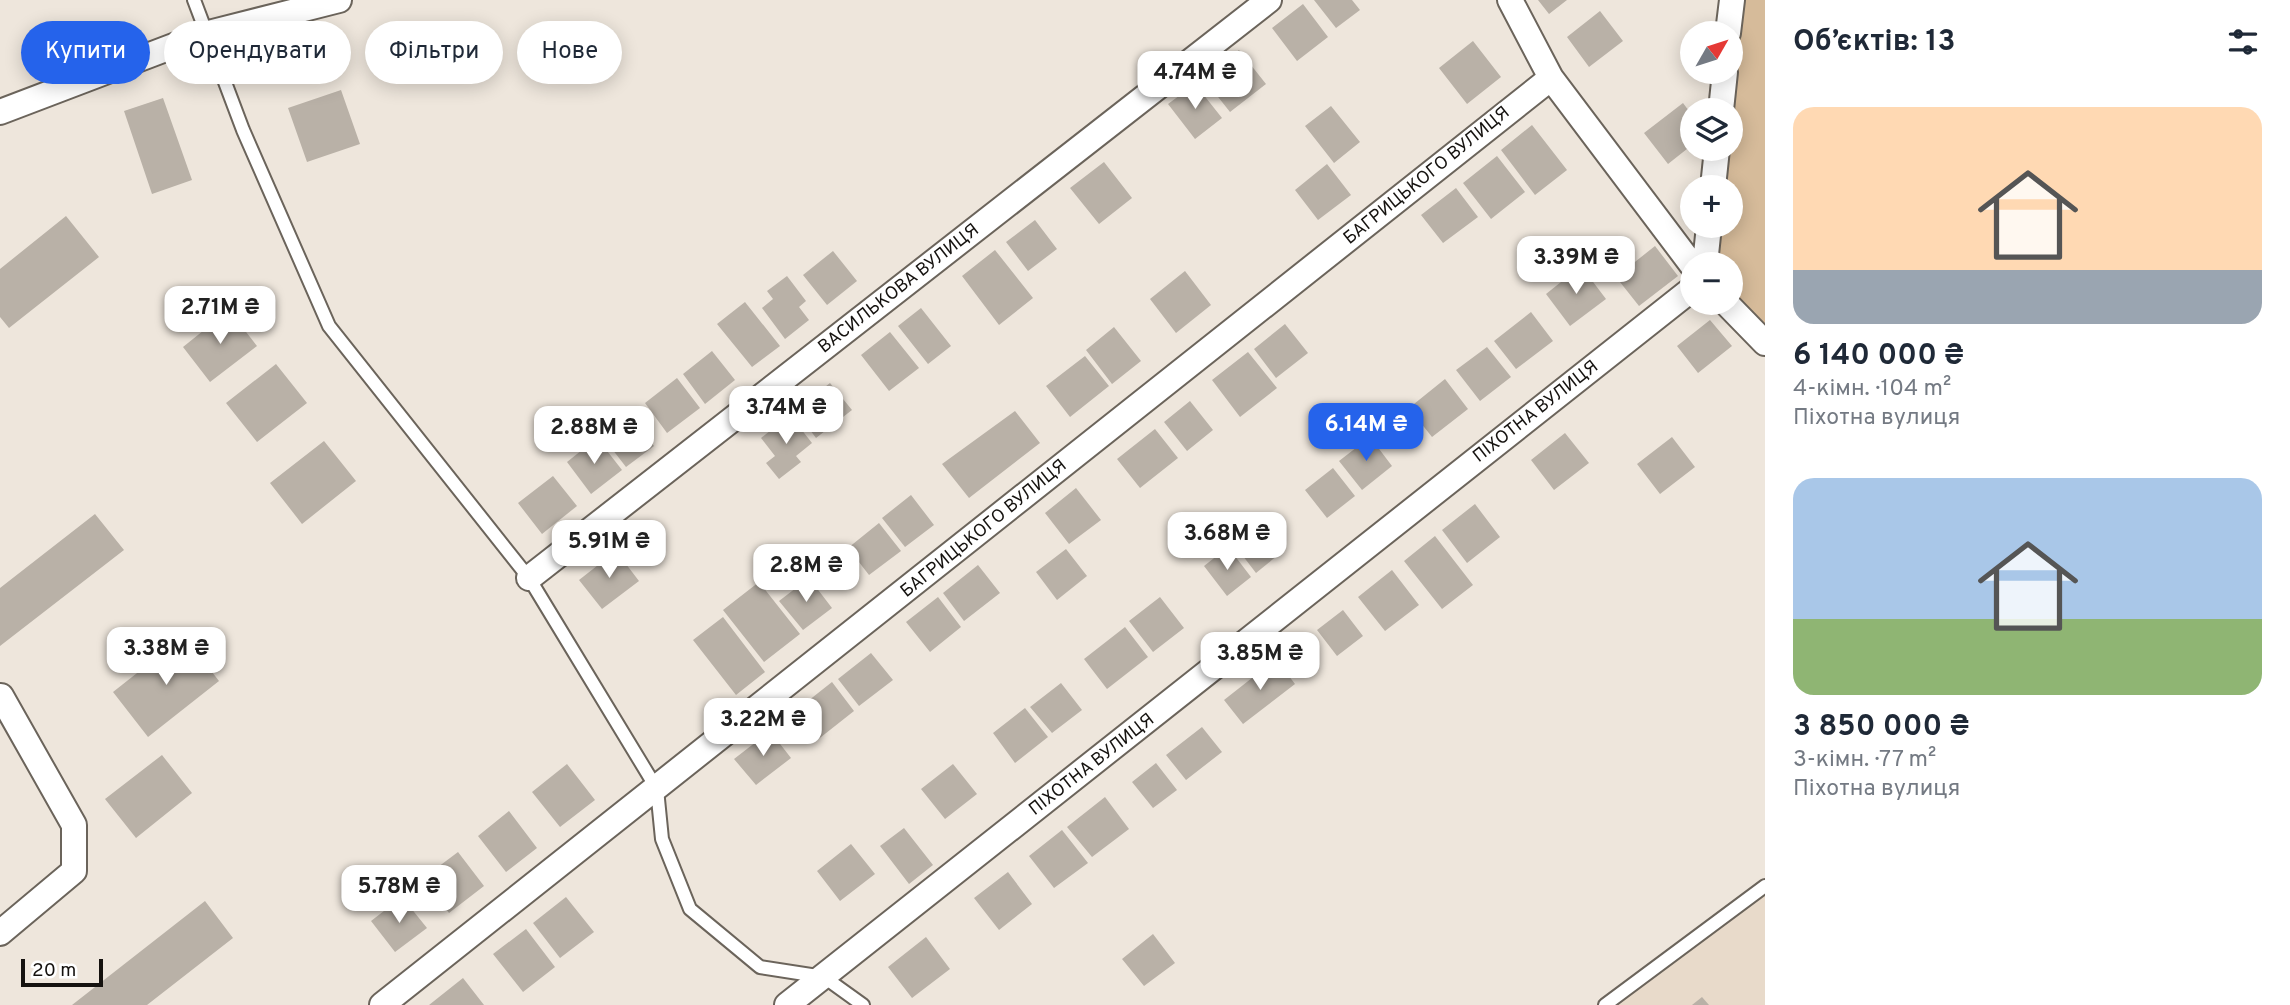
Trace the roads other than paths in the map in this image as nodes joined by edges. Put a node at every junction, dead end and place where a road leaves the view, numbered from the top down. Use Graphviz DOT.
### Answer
graph roads {
  1 [pos="194,0"];
  2 [pos="339,0"];
  3 [pos="1269,0"];
  4 [pos="1510,0"];
  5 [pos="1732,0"];
  6 [pos="201,21"];
  7 [pos="256,21"];
  8 [pos="1729,21"];
  9 [pos="164,50"];
  10 [pos="1551,78"];
  11 [pos="225,84"];
  12 [pos="0,112"];
  13 [pos="1682,252"];
  14 [pos="1680,299"];
  15 [pos="1738,315"];
  16 [pos="1765,343"];
  17 [pos="529,578"];
  18 [pos="1,696"];
  19 [pos="657,789"];
  20 [pos="1765,886"];
  21 [pos="0,933"];
  22 [pos="824,977"];
  23 [pos="382,1005"];
  24 [pos="787,1005"];
  25 [pos="863,1005"];
  26 [pos="1605,1005"];
  1 -- 6 [label="lane"];
  2 -- 7 [label="street"];
  3 -- 17 [label="street, ВАСИЛЬКОВА ВУЛИЦЯ"];
  4 -- 10 [label="street"];
  5 -- 8 [label="street"];
  9 -- 12 [label="street"];
  10 -- 13 [label="street"];
  10 -- 19 [label="street, БАГРИЦЬКОГО ВУЛИЦЯ"];
  11 -- 17 [label="lane"];
  14 -- 22 [label="street, ПІХОТНА ВУЛИЦЯ"];
  15 -- 16 [label="street"];
  17 -- 19 [label="lane"];
  18 -- 21 [label="street"];
  19 -- 22 [label="lane"];
  19 -- 23 [label="street, БАГРИЦЬКОГО ВУЛИЦЯ"];
  20 -- 26 [label="lane"];
  22 -- 24 [label="street, ПІХОТНА ВУЛИЦЯ"];
  22 -- 25 [label="lane"];
}
